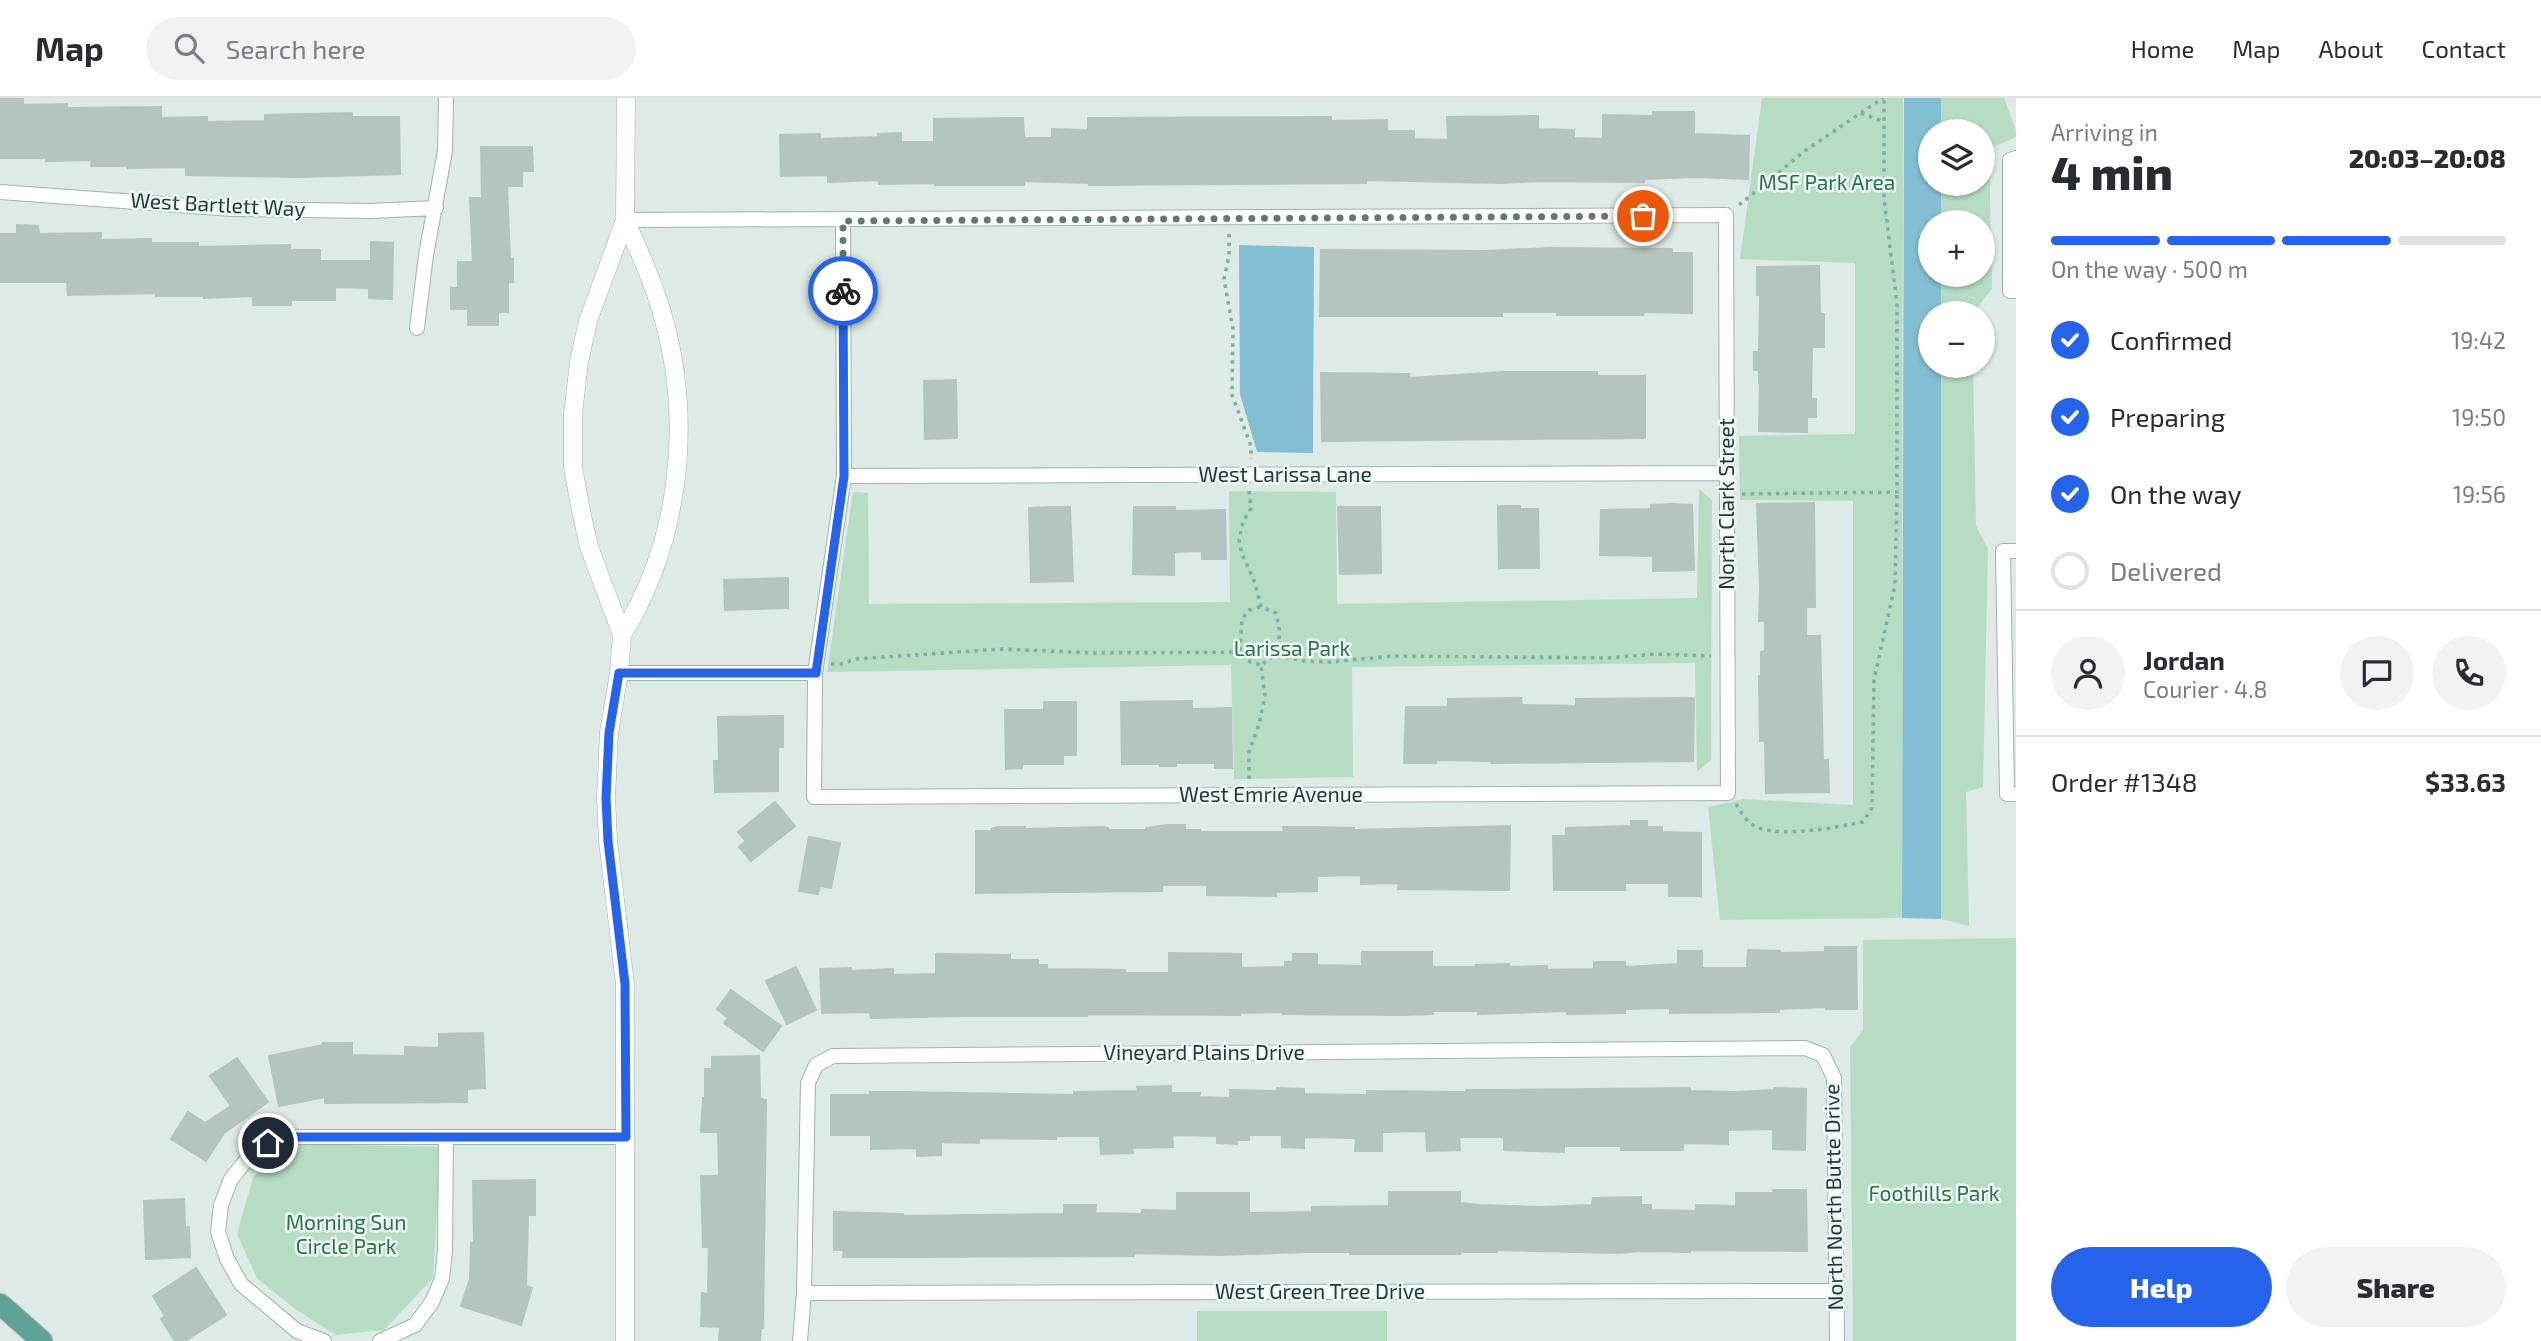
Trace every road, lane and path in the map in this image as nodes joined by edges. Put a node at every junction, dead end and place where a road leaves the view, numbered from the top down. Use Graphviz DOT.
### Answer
graph roads {
  1 [pos="446,98"];
  2 [pos="626,98"];
  3 [pos="1883,98"];
  4 [pos="1861,113"];
  5 [pos="1884,122"];
  6 [pos="2013,159"];
  7 [pos="0,192"];
  8 [pos="436,208"];
  9 [pos="1726,215"];
  10 [pos="625,220"];
  11 [pos="843,221"];
  12 [pos="1229,234"];
  13 [pos="2013,291"];
  14 [pos="417,328"];
  15 [pos="1251,463"];
  16 [pos="1726,473"];
  17 [pos="844,476"];
  18 [pos="1249,491"];
  19 [pos="1897,492"];
  20 [pos="1727,493"];
  21 [pos="2009,551"];
  22 [pos="1261,607"];
  23 [pos="622,635"];
  24 [pos="1240,652"];
  25 [pos="1279,656"];
  26 [pos="1711,656"];
  27 [pos="829,664"];
  28 [pos="1261,665"];
  29 [pos="619,673"];
  30 [pos="816,673"];
  31 [pos="1249,779"];
  32 [pos="1728,793"];
  33 [pos="2012,794"];
  34 [pos="1823,1055"];
  35 [pos="446,1137"];
  36 [pos="626,1137"];
  37 [pos="1836,1291"];
  38 [pos="804,1293"];
  39 [pos="0,1304"];
  40 [pos="42,1341"];
  41 [pos="324,1341"];
  42 [pos="380,1341"];
  43 [pos="625,1341"];
  44 [pos="800,1341"];
  45 [pos="1836,1341"];
  1 -- 8 [label="street"];
  2 -- 10 [label="street"];
  3 -- 4 [label="path"];
  3 -- 5 [label="path"];
  4 -- 5 [label="path"];
  4 -- 9 [label="path"];
  5 -- 19 [label="path"];
  6 -- 13 [label="street"];
  7 -- 8 [label="street, West Bartlett Way"];
  8 -- 14 [label="street"];
  9 -- 11 [label="street"];
  9 -- 16 [label="street, North Clark Street"];
  10 -- 11 [label="street"];
  10 -- 23 [label="street"];
  10 -- 23 [label="street"];
  11 -- 17 [label="street"];
  12 -- 15 [label="path"];
  16 -- 17 [label="street, West Larissa Lane"];
  16 -- 20 [label="street, North Clark Street"];
  17 -- 30 [label="street"];
  18 -- 22 [label="path"];
  19 -- 20 [label="path"];
  19 -- 32 [label="path"];
  20 -- 32 [label="street, North Clark Street"];
  21 -- 33 [label="street"];
  22 -- 24 [label="path"];
  22 -- 25 [label="path"];
  23 -- 29 [label="street"];
  24 -- 27 [label="path"];
  24 -- 28 [label="path"];
  25 -- 26 [label="path"];
  25 -- 28 [label="path"];
  28 -- 31 [label="path"];
  29 -- 30 [label="street"];
  29 -- 36 [label="street"];
  30 -- 32 [label="street, West Emrie Avenue"];
  34 -- 37 [label="street, North North Butte Drive"];
  34 -- 38 [label="street, Vineyard Plains Drive"];
  35 -- 36 [label="street"];
  35 -- 41 [label="street"];
  35 -- 42 [label="street"];
  36 -- 43 [label="street"];
  37 -- 38 [label="street, West Green Tree Drive"];
  37 -- 45 [label="street, North North Butte Drive"];
  38 -- 44 [label="street, Vineyard Plains Drive"];
  39 -- 40 [label="main road"];
}
